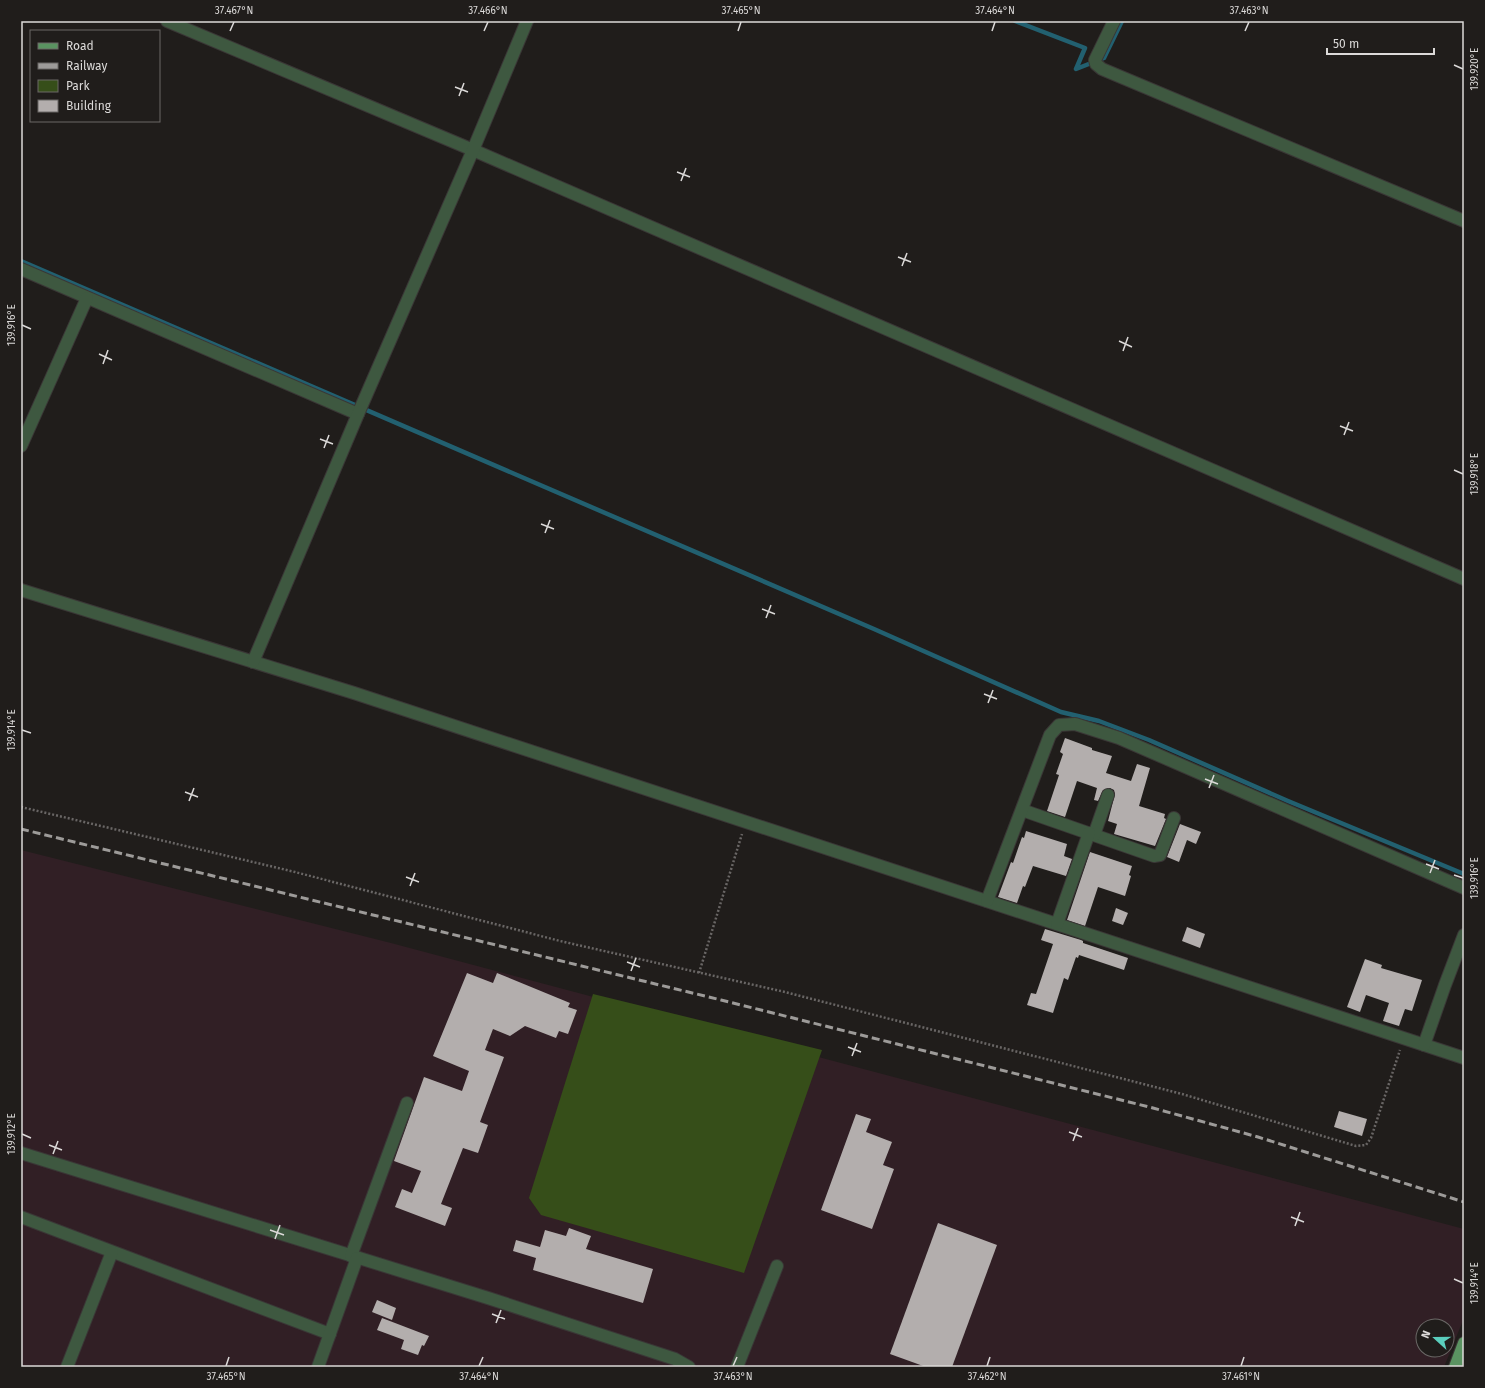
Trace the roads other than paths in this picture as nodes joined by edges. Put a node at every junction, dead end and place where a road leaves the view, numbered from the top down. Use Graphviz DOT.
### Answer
graph roads {
  1 [pos="167,21"];
  2 [pos="527,21"];
  3 [pos="1114,21"];
  4 [pos="473,150"];
  5 [pos="1464,221"];
  6 [pos="21,269"];
  7 [pos="87,298"];
  8 [pos="358,414"];
  9 [pos="21,446"];
  10 [pos="1464,579"];
  11 [pos="21,590"];
  12 [pos="253,662"];
  13 [pos="1108,795"];
  14 [pos="1022,810"];
  15 [pos="1174,818"];
  16 [pos="1091,834"];
  17 [pos="1464,888"];
  18 [pos="987,901"];
  19 [pos="1058,924"];
  20 [pos="1464,935"];
  21 [pos="1424,1045"];
  22 [pos="1464,1058"];
  23 [pos="407,1103"];
  24 [pos="21,1154"];
  25 [pos="21,1217"];
  26 [pos="112,1252"];
  27 [pos="354,1257"];
  28 [pos="777,1266"];
  29 [pos="330,1334"];
  30 [pos="1464,1343"];
  31 [pos="67,1367"];
  32 [pos="318,1367"];
  33 [pos="688,1367"];
  34 [pos="737,1367"];
  35 [pos="1454,1367"];
  1 -- 4 [label="street"];
  2 -- 4 [label="street"];
  3 -- 5 [label="street"];
  4 -- 8 [label="street"];
  4 -- 10 [label="street"];
  6 -- 7 [label="street"];
  7 -- 8 [label="street"];
  7 -- 9 [label="street"];
  8 -- 12 [label="street"];
  11 -- 12 [label="street"];
  12 -- 18 [label="street"];
  13 -- 16 [label="street"];
  14 -- 16 [label="street"];
  14 -- 17 [label="street"];
  14 -- 18 [label="street"];
  15 -- 16 [label="street"];
  16 -- 19 [label="street"];
  18 -- 19 [label="street"];
  19 -- 21 [label="street"];
  20 -- 21 [label="street"];
  21 -- 22 [label="street"];
  23 -- 27 [label="street"];
  24 -- 27 [label="street"];
  25 -- 26 [label="street"];
  26 -- 29 [label="street"];
  26 -- 31 [label="street"];
  27 -- 29 [label="street"];
  27 -- 33 [label="street"];
  28 -- 34 [label="street"];
  29 -- 32 [label="street"];
  30 -- 35 [label="main road"];
}
